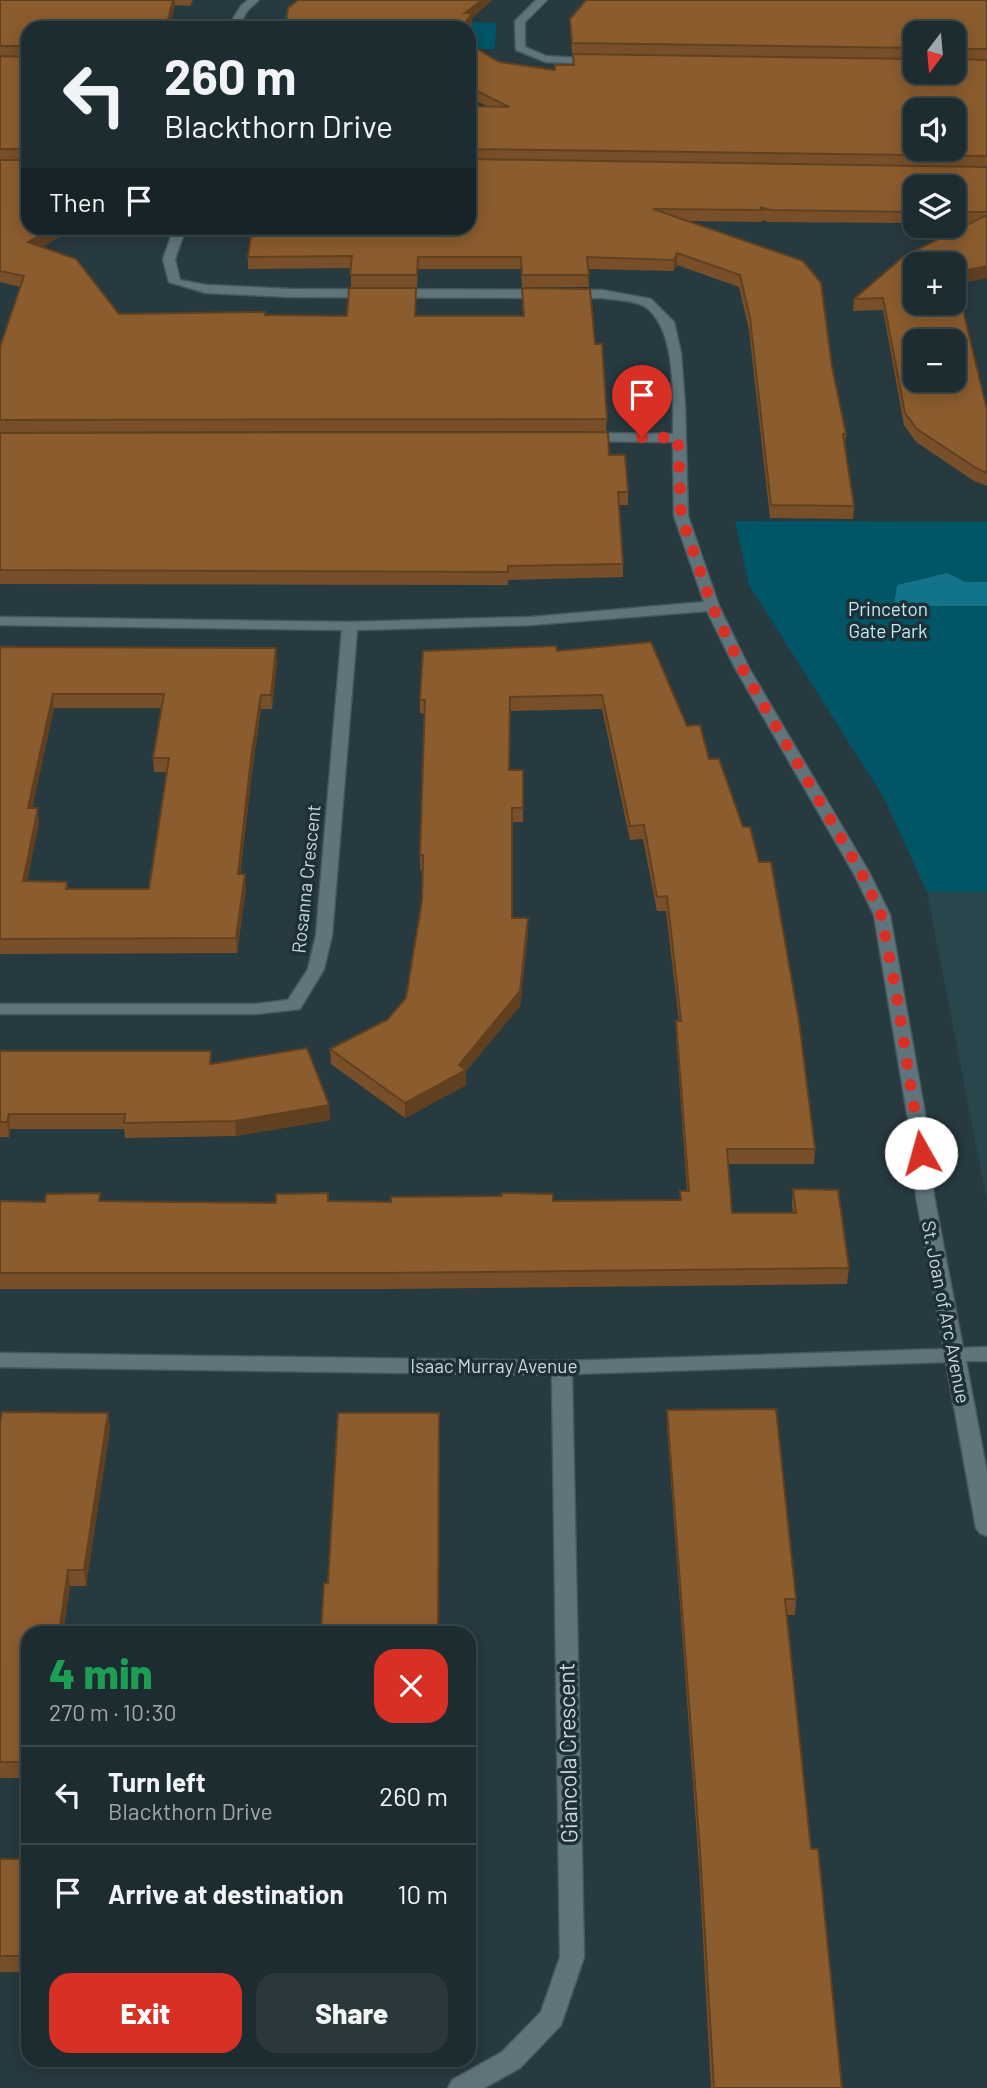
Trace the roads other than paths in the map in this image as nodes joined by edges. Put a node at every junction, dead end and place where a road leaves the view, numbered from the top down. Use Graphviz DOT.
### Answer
graph roads {
  1 [pos="254,0"];
  2 [pos="542,0"];
  3 [pos="236,21"];
  4 [pos="608,62"];
  5 [pos="178,235"];
  6 [pos="572,438"];
  7 [pos="678,438"];
  8 [pos="712,606"];
  9 [pos="0,621"];
  10 [pos="350,626"];
  11 [pos="0,1009"];
  12 [pos="954,1354"];
  13 [pos="987,1354"];
  14 [pos="0,1360"];
  15 [pos="562,1368"];
  16 [pos="987,1528"];
  17 [pos="461,2088"];
  1 -- 3 [label="street"];
  2 -- 4 [label="street"];
  5 -- 7 [label="street, St. Joan of Arc Avenue"];
  6 -- 7 [label="street"];
  7 -- 8 [label="street, St. Joan of Arc Avenue"];
  8 -- 10 [label="street"];
  8 -- 12 [label="street, St. Joan of Arc Avenue"];
  9 -- 10 [label="street"];
  10 -- 11 [label="street, Rosanna Crescent"];
  12 -- 13 [label="street, Isaac Murray Avenue"];
  12 -- 15 [label="street, Isaac Murray Avenue"];
  12 -- 16 [label="street, St. Joan of Arc Avenue"];
  14 -- 15 [label="street, Isaac Murray Avenue"];
  15 -- 17 [label="street, Giancola Crescent"];
}
